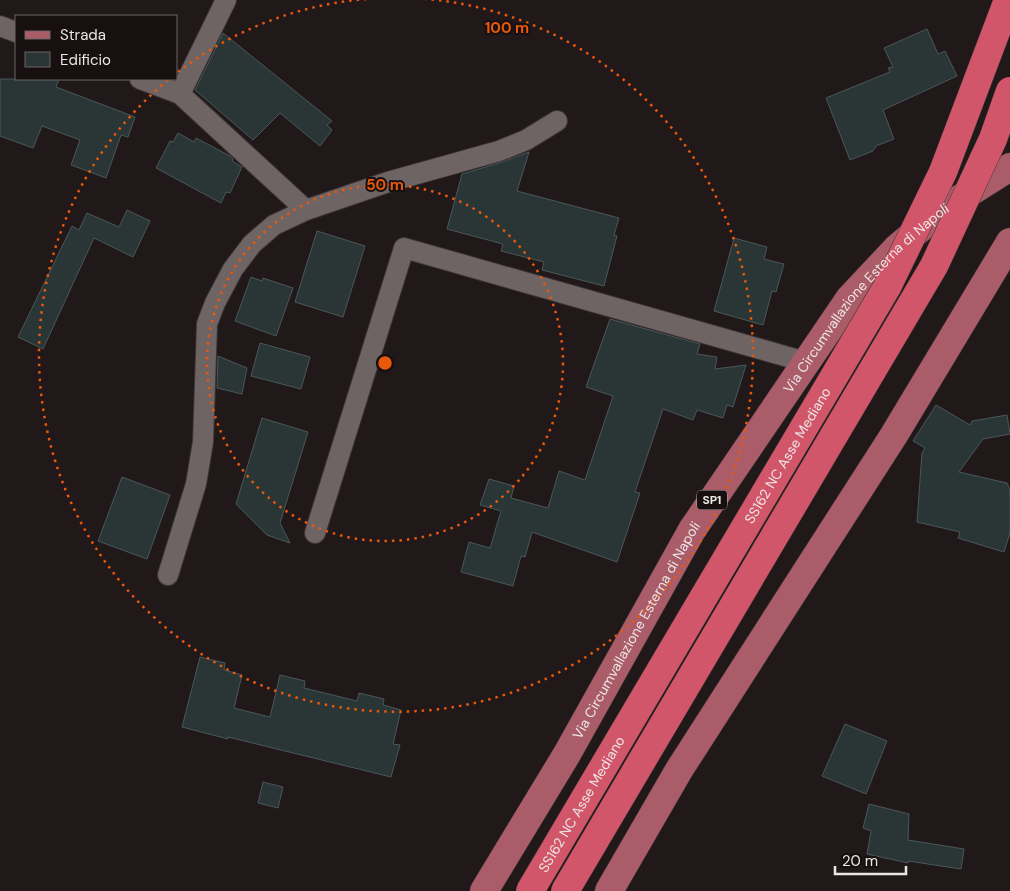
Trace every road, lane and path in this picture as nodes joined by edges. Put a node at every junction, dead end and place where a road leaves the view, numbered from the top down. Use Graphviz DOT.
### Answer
graph roads {
  1 [pos="226,0"];
  2 [pos="1008,0"];
  3 [pos="0,26"];
  4 [pos="15,32"];
  5 [pos="143,80"];
  6 [pos="1010,91"];
  7 [pos="180,94"];
  8 [pos="557,121"];
  9 [pos="1010,167"];
  10 [pos="306,210"];
  11 [pos="1010,242"];
  12 [pos="806,362"];
  13 [pos="315,533"];
  14 [pos="168,575"];
  15 [pos="484,891"];
  16 [pos="530,891"];
  17 [pos="565,891"];
  18 [pos="609,891"];
  1 -- 7 [label="street"];
  2 -- 16 [label="highway, SS162 NC Asse Mediano, bridge"];
  3 -- 4 [label="street"];
  5 -- 7 [label="street"];
  6 -- 17 [label="highway, bridge"];
  7 -- 10 [label="street"];
  8 -- 10 [label="street"];
  9 -- 12 [label="main road, Via Circumvallazione Esterna di Napoli / SP1"];
  10 -- 14 [label="street"];
  11 -- 18 [label="main road"];
  12 -- 13 [label="street"];
  12 -- 15 [label="main road, Via Circumvallazione Esterna di Napoli / SP1"];
}
